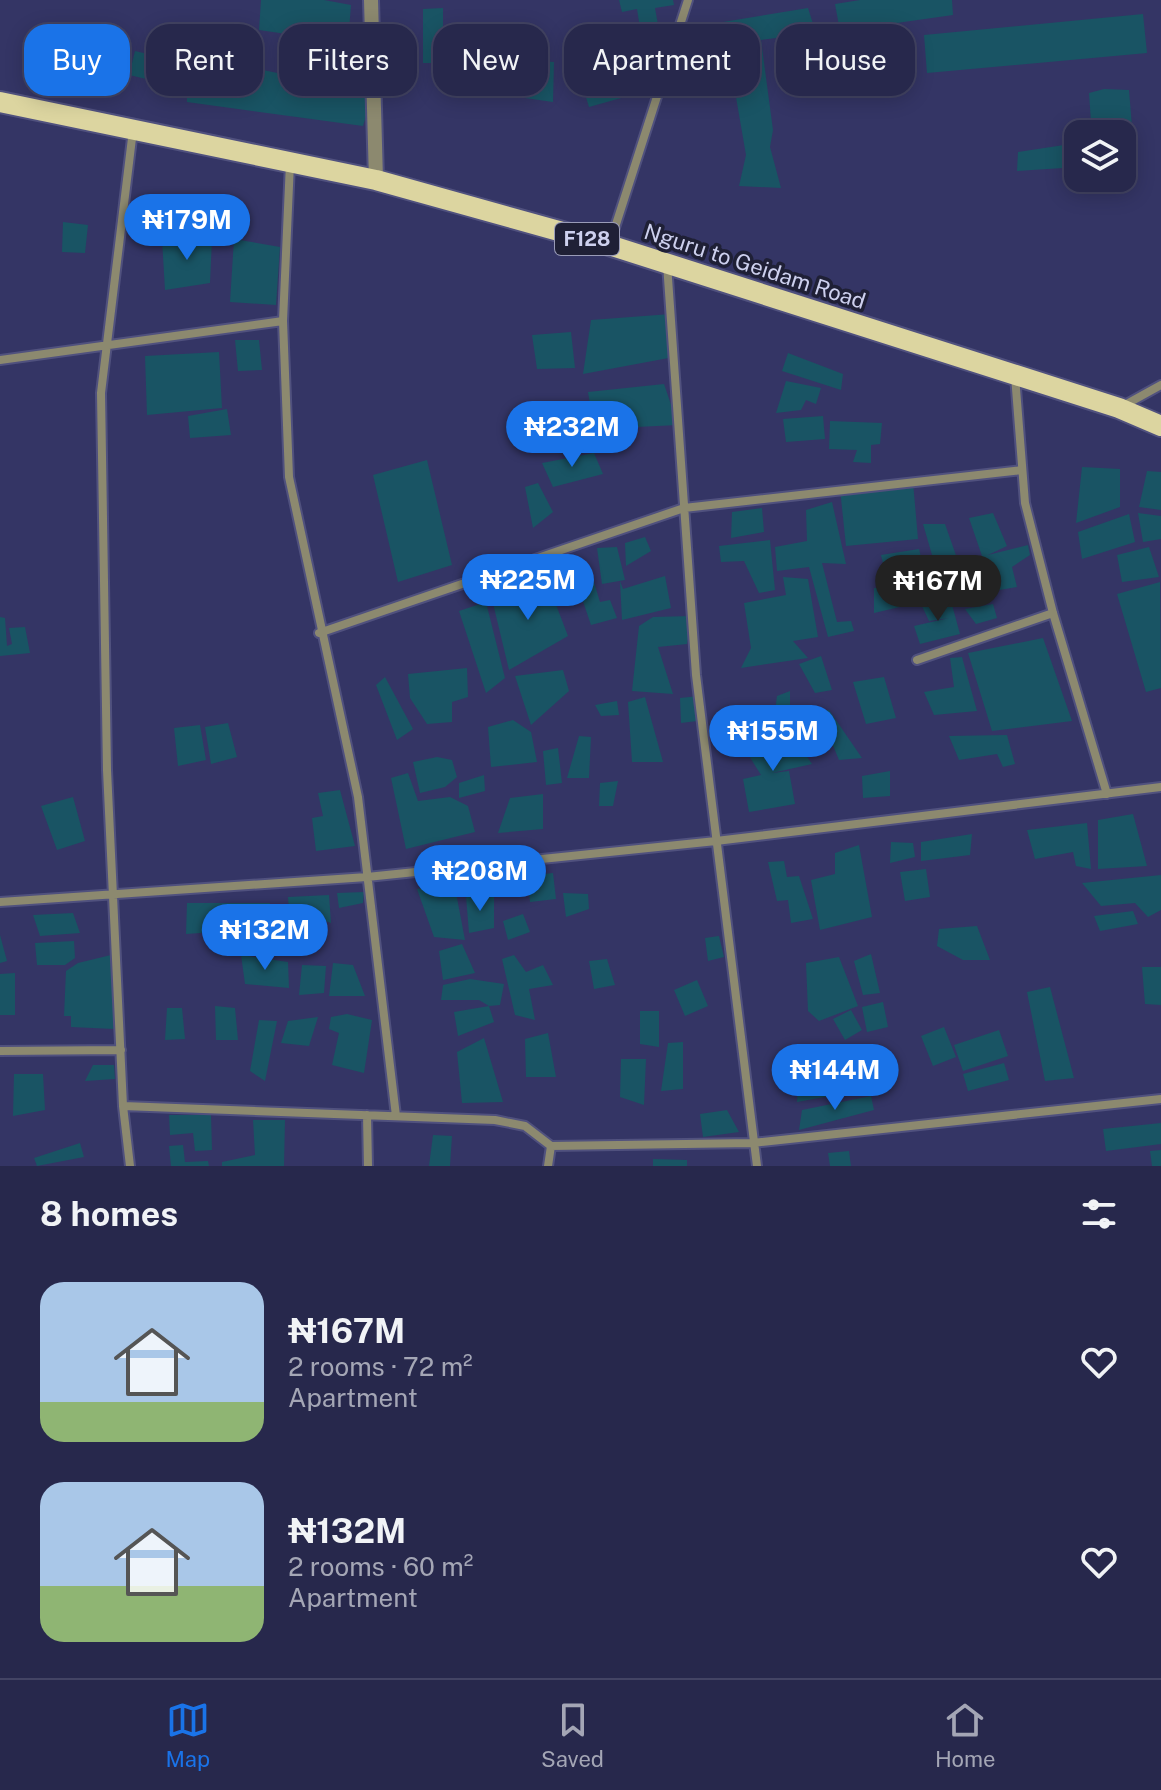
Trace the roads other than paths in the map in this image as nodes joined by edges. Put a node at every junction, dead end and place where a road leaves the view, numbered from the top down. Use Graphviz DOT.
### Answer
graph roads {
  1 [pos="371,0"];
  2 [pos="688,0"];
  3 [pos="0,102"];
  4 [pos="133,129"];
  5 [pos="290,162"];
  6 [pos="376,180"];
  7 [pos="609,245"];
  8 [pos="667,264"];
  9 [pos="283,321"];
  10 [pos="107,347"];
  11 [pos="0,360"];
  12 [pos="1015,375"];
  13 [pos="1161,385"];
  14 [pos="1119,408"];
  15 [pos="1161,426"];
  16 [pos="1022,470"];
  17 [pos="684,508"];
  18 [pos="1053,613"];
  19 [pos="319,633"];
  20 [pos="917,660"];
  21 [pos="1161,787"];
  22 [pos="1107,794"];
  23 [pos="716,841"];
  24 [pos="367,877"];
  25 [pos="114,895"];
  26 [pos="0,902"];
  27 [pos="121,1050"];
  28 [pos="0,1051"];
  29 [pos="1161,1099"];
  30 [pos="123,1106"];
  31 [pos="367,1115"];
  32 [pos="396,1116"];
  33 [pos="752,1143"];
  34 [pos="551,1146"];
  35 [pos="130,1166"];
  36 [pos="368,1166"];
  37 [pos="548,1166"];
  38 [pos="757,1166"];
  1 -- 6 [label="street"];
  2 -- 7 [label="street"];
  3 -- 4 [label="main road, Nguru to Geidam Road / F128"];
  4 -- 5 [label="main road, Nguru to Geidam Road / F128"];
  4 -- 10 [label="street"];
  5 -- 6 [label="main road, Nguru to Geidam Road / F128"];
  5 -- 9 [label="street"];
  6 -- 7 [label="main road, Nguru to Geidam Road / F128"];
  7 -- 8 [label="main road, Nguru to Geidam Road / F128"];
  8 -- 12 [label="main road, Nguru to Geidam Road / F128"];
  8 -- 17 [label="street"];
  9 -- 10 [label="street"];
  9 -- 19 [label="street"];
  10 -- 11 [label="street"];
  10 -- 25 [label="street"];
  12 -- 14 [label="main road, Nguru to Geidam Road / F128"];
  12 -- 16 [label="street"];
  13 -- 14 [label="street"];
  14 -- 15 [label="main road, Nguru to Geidam Road / F128"];
  16 -- 17 [label="street"];
  16 -- 18 [label="street"];
  17 -- 19 [label="street"];
  17 -- 23 [label="street"];
  18 -- 20 [label="street"];
  18 -- 22 [label="street"];
  19 -- 24 [label="street"];
  21 -- 22 [label="street"];
  22 -- 23 [label="street"];
  23 -- 24 [label="street"];
  23 -- 33 [label="street"];
  24 -- 25 [label="street"];
  24 -- 32 [label="street"];
  25 -- 26 [label="street"];
  25 -- 27 [label="street"];
  27 -- 28 [label="street"];
  27 -- 30 [label="street"];
  29 -- 33 [label="street"];
  30 -- 31 [label="street"];
  30 -- 35 [label="street"];
  31 -- 32 [label="street"];
  31 -- 36 [label="street"];
  32 -- 34 [label="street"];
  33 -- 34 [label="street"];
  33 -- 38 [label="street"];
  34 -- 37 [label="street"];
}
